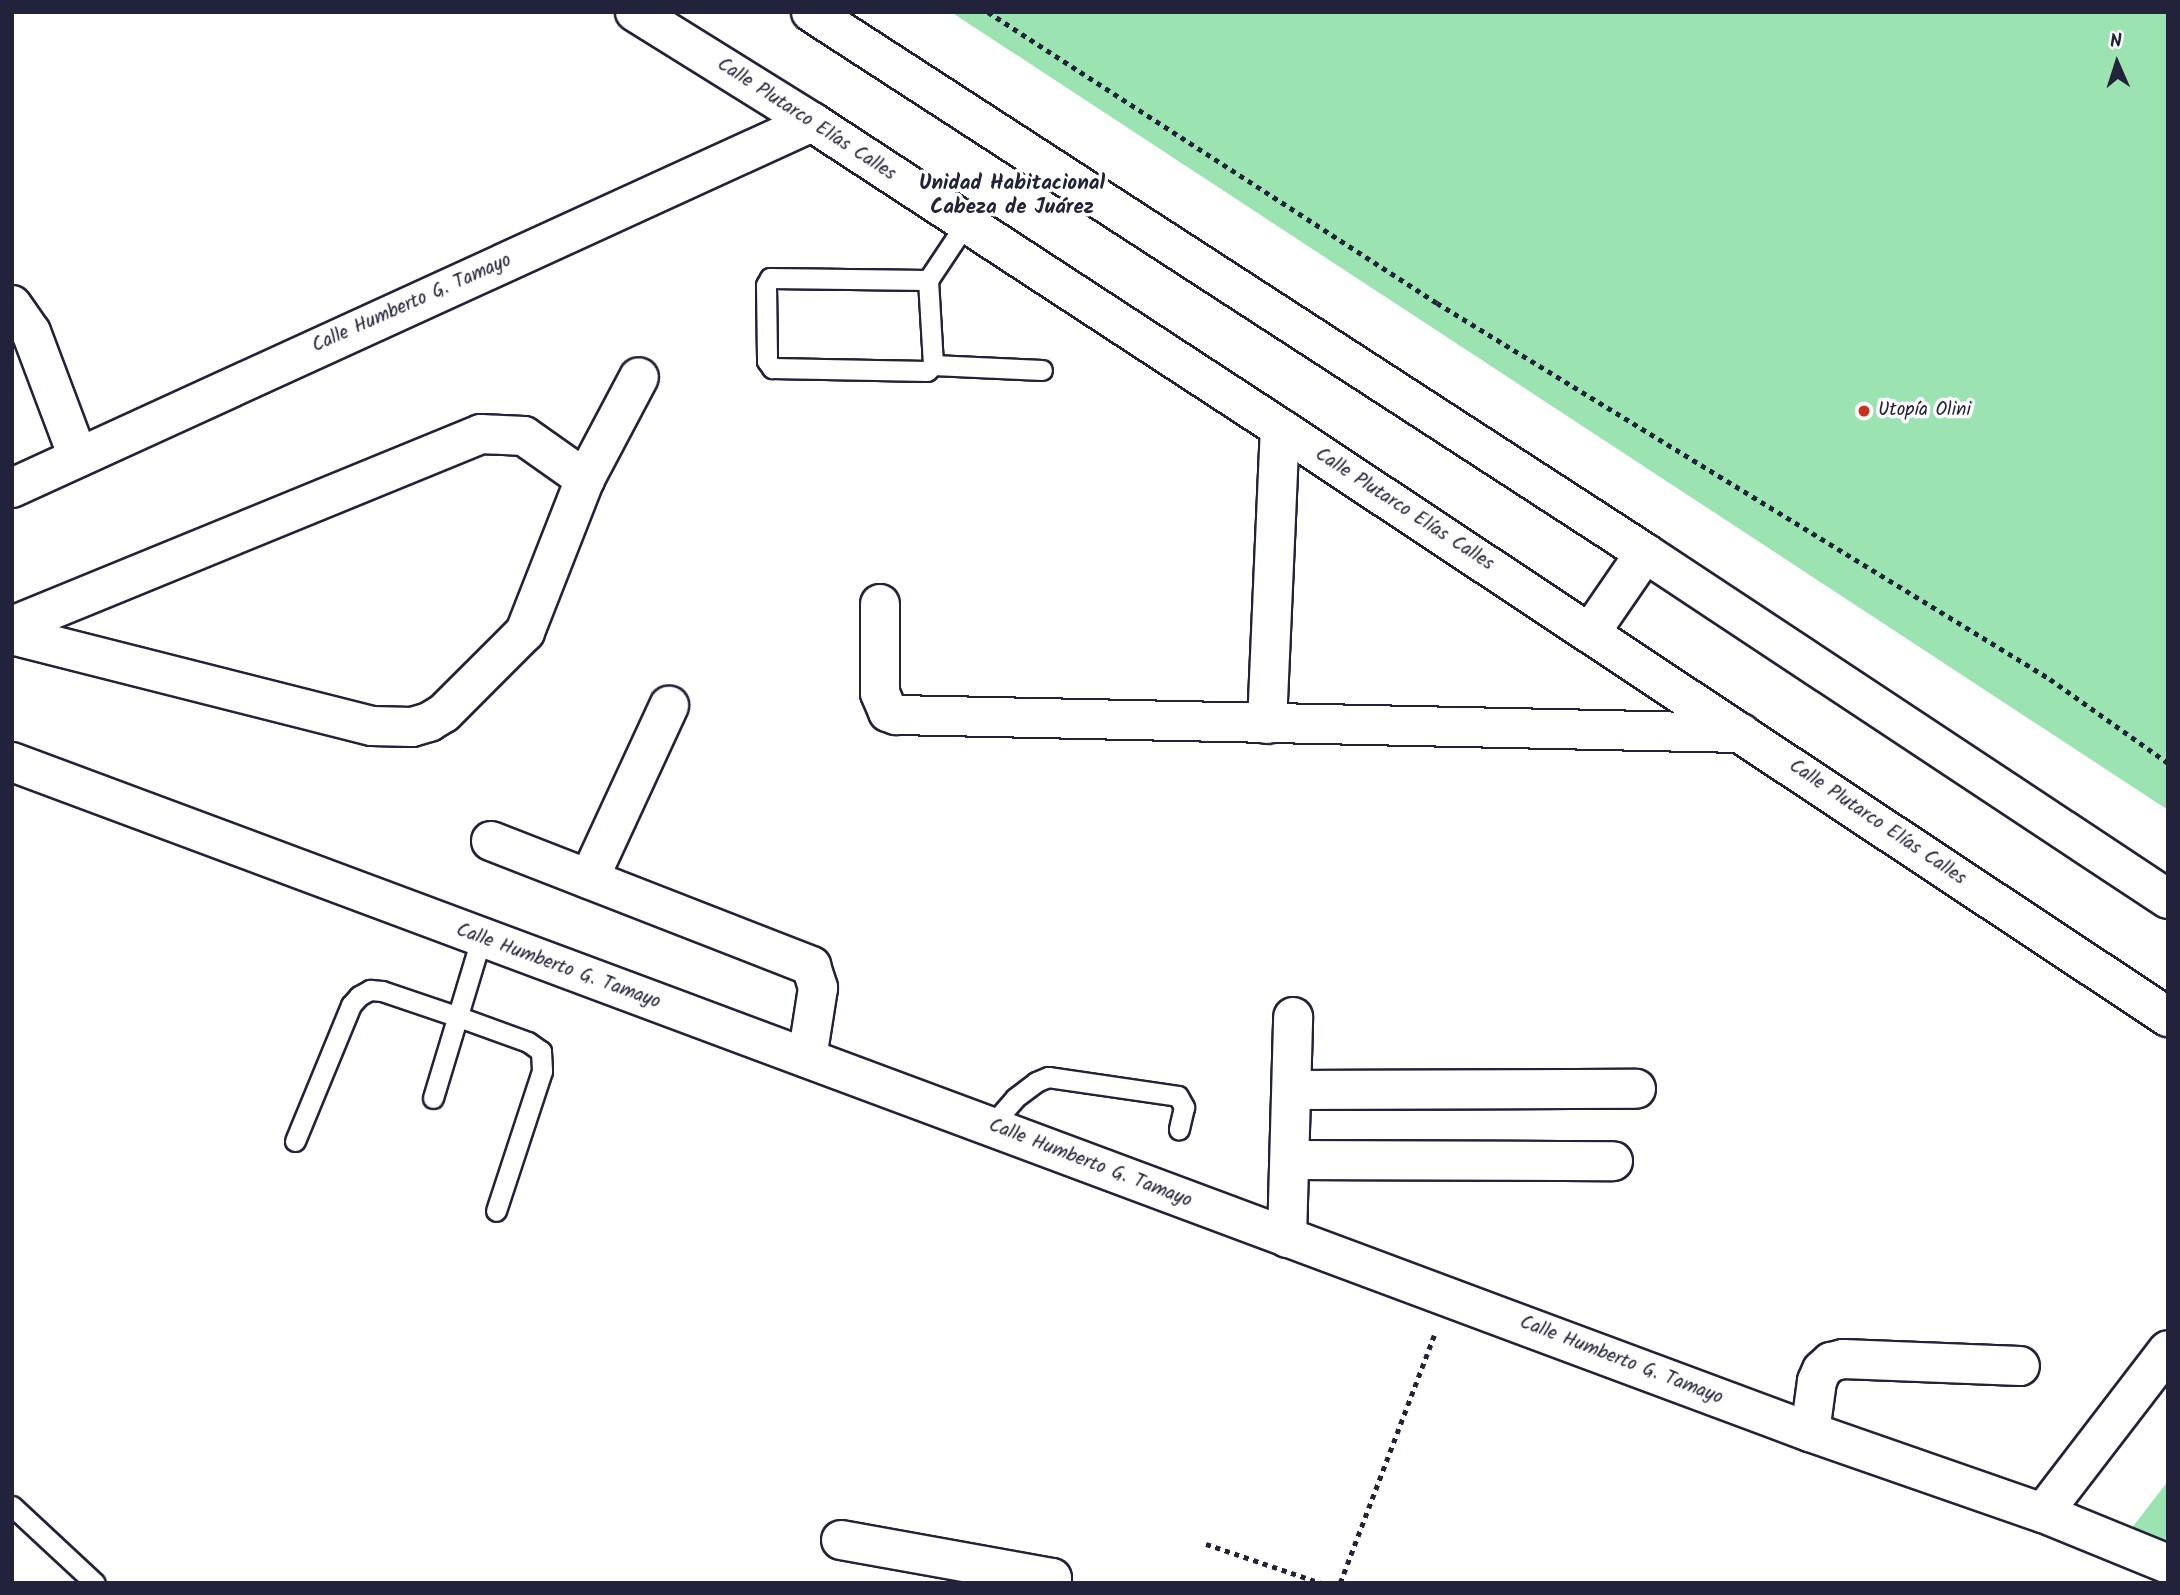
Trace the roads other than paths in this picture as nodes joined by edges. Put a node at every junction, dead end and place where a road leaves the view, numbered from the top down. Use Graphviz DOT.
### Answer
graph roads {
  1 [pos="635,12"];
  2 [pos="811,12"];
  3 [pos="812,122"];
  4 [pos="965,223"];
  5 [pos="928,280"];
  6 [pos="12,305"];
  7 [pos="933,365"];
  8 [pos="1042,370"];
  9 [pos="639,377"];
  10 [pos="1280,428"];
  11 [pos="78,457"];
  12 [pos="585,479"];
  13 [pos="12,488"];
  14 [pos="1645,553"];
  15 [pos="880,604"];
  16 [pos="12,626"];
  17 [pos="1590,633"];
  18 [pos="12,635"];
  19 [pos="668,706"];
  20 [pos="1267,723"];
  21 [pos="1741,733"];
  22 [pos="12,762"];
  23 [pos="491,841"];
  24 [pos="589,879"];
  25 [pos="2168,899"];
  26 [pos="481,939"];
  27 [pos="459,1017"];
  28 [pos="1293,1017"];
  29 [pos="2168,1017"];
  30 [pos="807,1058"];
  31 [pos="1636,1089"];
  32 [pos="1293,1090"];
  33 [pos="433,1098"];
  34 [pos="991,1126"];
  35 [pos="1179,1129"];
  36 [pos="295,1141"];
  37 [pos="1290,1160"];
  38 [pos="1613,1161"];
  39 [pos="496,1211"];
  40 [pos="1287,1238"];
  41 [pos="2168,1350"];
  42 [pos="2020,1366"];
  43 [pos="1810,1432"];
  44 [pos="12,1506"];
  45 [pos="2043,1513"];
  46 [pos="841,1540"];
  47 [pos="2168,1564"];
  48 [pos="95,1583"];
  49 [pos="1052,1583"];
  1 -- 3 [label="street, Calle Plutarco Elías Calles"];
  2 -- 14 [label="street"];
  3 -- 4 [label="street, Calle Plutarco Elías Calles"];
  3 -- 11 [label="street, Calle Humberto G. Tamayo"];
  4 -- 5 [label="lane"];
  4 -- 10 [label="street, Calle Plutarco Elías Calles"];
  5 -- 7 [label="lane"];
  5 -- 7 [label="lane"];
  6 -- 11 [label="street"];
  7 -- 8 [label="lane"];
  9 -- 12 [label="street"];
  10 -- 17 [label="street, Calle Plutarco Elías Calles"];
  10 -- 20 [label="street"];
  11 -- 13 [label="street, Calle Humberto G. Tamayo"];
  12 -- 16 [label="street"];
  12 -- 18 [label="street"];
  14 -- 17 [label="street"];
  14 -- 25 [label="street"];
  15 -- 20 [label="street"];
  17 -- 21 [label="street, Calle Plutarco Elías Calles"];
  19 -- 24 [label="street"];
  20 -- 21 [label="street"];
  21 -- 29 [label="street, Calle Plutarco Elías Calles"];
  22 -- 26 [label="street, Calle Humberto G. Tamayo"];
  23 -- 24 [label="street"];
  24 -- 30 [label="street"];
  26 -- 27 [label="lane"];
  26 -- 30 [label="street, Calle Humberto G. Tamayo"];
  27 -- 33 [label="lane"];
  27 -- 36 [label="lane"];
  27 -- 39 [label="lane"];
  28 -- 32 [label="street"];
  30 -- 34 [label="street, Calle Humberto G. Tamayo"];
  31 -- 32 [label="street"];
  32 -- 37 [label="street"];
  34 -- 35 [label="lane"];
  34 -- 40 [label="street, Calle Humberto G. Tamayo"];
  37 -- 38 [label="street"];
  37 -- 40 [label="street"];
  40 -- 43 [label="street, Calle Humberto G. Tamayo"];
  41 -- 45 [label="street"];
  42 -- 43 [label="street"];
  43 -- 45 [label="street, Calle Humberto G. Tamayo"];
  44 -- 48 [label="lane"];
  45 -- 47 [label="street, Calle Humberto G. Tamayo"];
  46 -- 49 [label="street"];
}
